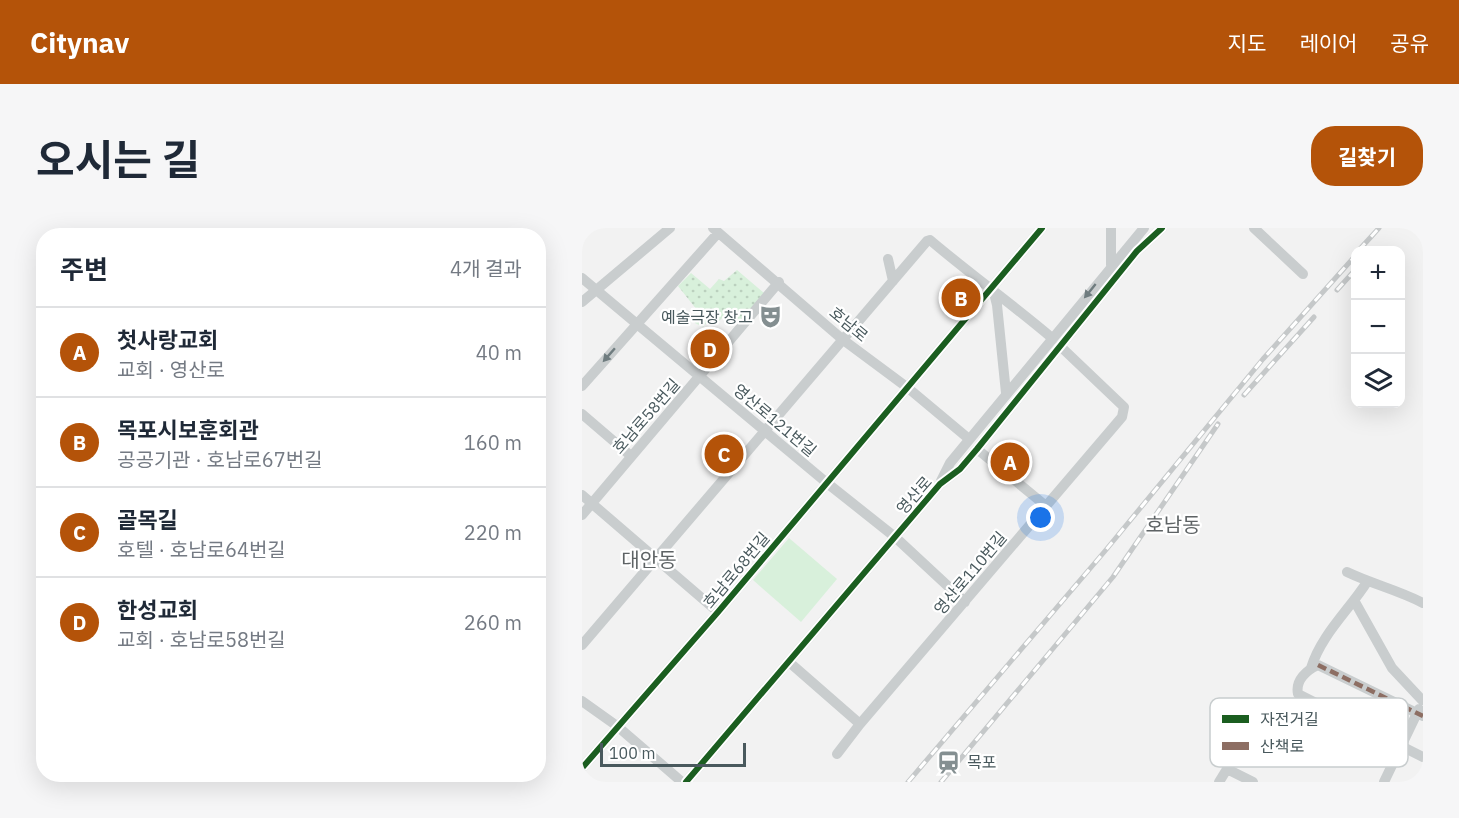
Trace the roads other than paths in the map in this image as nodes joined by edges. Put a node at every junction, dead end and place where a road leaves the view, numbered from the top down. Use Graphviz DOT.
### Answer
graph roads {
  1 [pos="670,228"];
  2 [pos="1042,228"];
  3 [pos="1111,228"];
  4 [pos="1254,228"];
  5 [pos="1142,229"];
  6 [pos="716,231"];
  7 [pos="1156,232"];
  8 [pos="888,259"];
  9 [pos="1111,265"];
  10 [pos="1303,274"];
  11 [pos="582,278"];
  12 [pos="893,281"];
  13 [pos="779,282"];
  14 [pos="993,288"];
  15 [pos="596,290"];
  16 [pos="582,302"];
  17 [pos="636,323"];
  18 [pos="842,339"];
  19 [pos="1056,342"];
  20 [pos="699,377"];
  21 [pos="582,386"];
  22 [pos="908,388"];
  23 [pos="1006,393"];
  24 [pos="582,414"];
  25 [pos="765,431"];
  26 [pos="969,439"];
  27 [pos="977,449"];
  28 [pos="631,456"];
  29 [pos="827,483"];
  30 [pos="940,484"];
  31 [pos="582,495"];
  32 [pos="587,504"];
  33 [pos="1046,506"];
  34 [pos="582,515"];
  35 [pos="895,537"];
  36 [pos="656,560"];
  37 [pos="1347,572"];
  38 [pos="1367,582"];
  39 [pos="965,602"];
  40 [pos="1354,602"];
  41 [pos="1423,603"];
  42 [pos="718,612"];
  43 [pos="582,645"];
  44 [pos="789,662"];
  45 [pos="1314,667"];
  46 [pos="1306,698"];
  47 [pos="1382,698"];
  48 [pos="1423,700"];
  49 [pos="582,701"];
  50 [pos="1420,715"];
  51 [pos="860,724"];
  52 [pos="617,726"];
  53 [pos="1408,735"];
  54 [pos="1408,749"];
  55 [pos="837,754"];
  56 [pos="1423,756"];
  57 [pos="1391,767"];
  58 [pos="582,768"];
  59 [pos="682,782"];
  60 [pos="686,782"];
  61 [pos="1219,782"];
  62 [pos="1253,782"];
  63 [pos="1384,782"];
  1 -- 15 [label="street"];
  2 -- 14 [label="street, 호남로68번길"];
  3 -- 9 [label="street"];
  4 -- 10 [label="street"];
  5 -- 7 [label="street"];
  5 -- 9 [label="street, 영산로"];
  6 -- 13 [label="street, 호남로"];
  6 -- 17 [label="street"];
  7 -- 19 [label="street, 영산로"];
  8 -- 12 [label="street"];
  9 -- 19 [label="street, 영산로, one-way"];
  11 -- 15 [label="street, 영산로121번길"];
  12 -- 14 [label="street"];
  12 -- 18 [label="street"];
  13 -- 18 [label="street, 호남로"];
  13 -- 20 [label="street, 호남로58번길"];
  14 -- 19 [label="street"];
  14 -- 22 [label="street, 호남로68번길"];
  14 -- 23 [label="street"];
  15 -- 16 [label="street"];
  15 -- 17 [label="street, 영산로121번길"];
  17 -- 20 [label="street, 영산로121번길"];
  17 -- 21 [label="street, one-way"];
  18 -- 22 [label="street, 호남로"];
  18 -- 25 [label="street"];
  19 -- 23 [label="street, 영산로"];
  19 -- 27 [label="street, 영산로"];
  19 -- 33 [label="street, 영산로110번길"];
  20 -- 25 [label="street, 영산로121번길"];
  20 -- 28 [label="street, 호남로58번길"];
  22 -- 26 [label="street, 호남로"];
  22 -- 29 [label="street, 호남로68번길"];
  23 -- 26 [label="street, 영산로"];
  24 -- 28 [label="street"];
  25 -- 29 [label="street, 영산로121번길"];
  25 -- 36 [label="street"];
  26 -- 30 [label="street, 영산로"];
  27 -- 30 [label="street, 영산로"];
  27 -- 33 [label="street"];
  28 -- 32 [label="street, 호남로58번길"];
  29 -- 35 [label="street, 영산로121번길"];
  29 -- 42 [label="street, 호남로68번길"];
  30 -- 35 [label="street, 영산로"];
  31 -- 32 [label="street"];
  32 -- 34 [label="street, 호남로58번길"];
  32 -- 36 [label="street"];
  33 -- 39 [label="street, 영산로110번길"];
  35 -- 39 [label="street, 영산로121번길"];
  35 -- 44 [label="street, 영산로"];
  36 -- 42 [label="street"];
  36 -- 43 [label="street"];
  37 -- 38 [label="street"];
  38 -- 40 [label="street"];
  38 -- 41 [label="street"];
  39 -- 51 [label="street, 영산로110번길"];
  40 -- 45 [label="street"];
  40 -- 48 [label="street"];
  42 -- 52 [label="street, 호남로68번길"];
  44 -- 51 [label="street"];
  44 -- 60 [label="street, 영산로"];
  45 -- 46 [label="street"];
  45 -- 47 [label="street"];
  48 -- 50 [label="street"];
  49 -- 52 [label="street"];
  50 -- 53 [label="street"];
  51 -- 55 [label="street, 영산로110번길"];
  52 -- 58 [label="street, 호남로68번길"];
  52 -- 59 [label="street"];
  54 -- 56 [label="street"];
  57 -- 63 [label="street"];
  61 -- 62 [label="street"];
}
